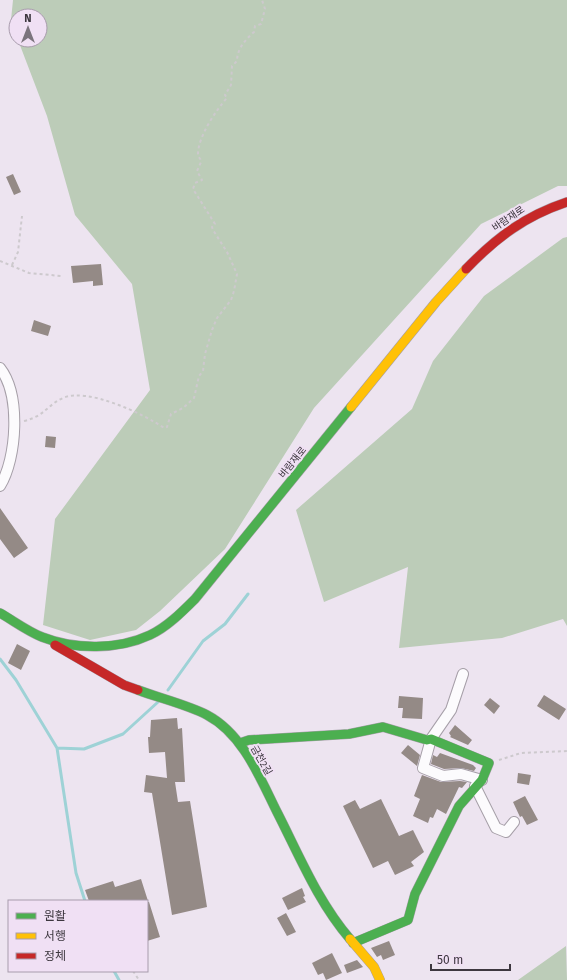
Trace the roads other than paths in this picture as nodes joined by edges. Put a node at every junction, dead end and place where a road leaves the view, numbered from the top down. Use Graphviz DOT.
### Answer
graph roads {
  1 [pos="567,202"];
  2 [pos="0,368"];
  3 [pos="0,486"];
  4 [pos="0,613"];
  5 [pos="43,638"];
  6 [pos="463,674"];
  7 [pos="431,739"];
  8 [pos="240,743"];
  9 [pos="478,783"];
  10 [pos="514,822"];
  11 [pos="352,943"];
  12 [pos="380,980"];
  1 -- 5 [label="street, 바람재로"];
  2 -- 3 [label="street"];
  4 -- 5 [label="street, 바람재로"];
  5 -- 8 [label="street, 금천2길"];
  6 -- 7 [label="street"];
  7 -- 8 [label="street"];
  7 -- 9 [label="street"];
  7 -- 9 [label="street"];
  8 -- 11 [label="street, 금천2길"];
  9 -- 10 [label="street"];
  9 -- 11 [label="street"];
  11 -- 12 [label="street, 금천2길"];
}
